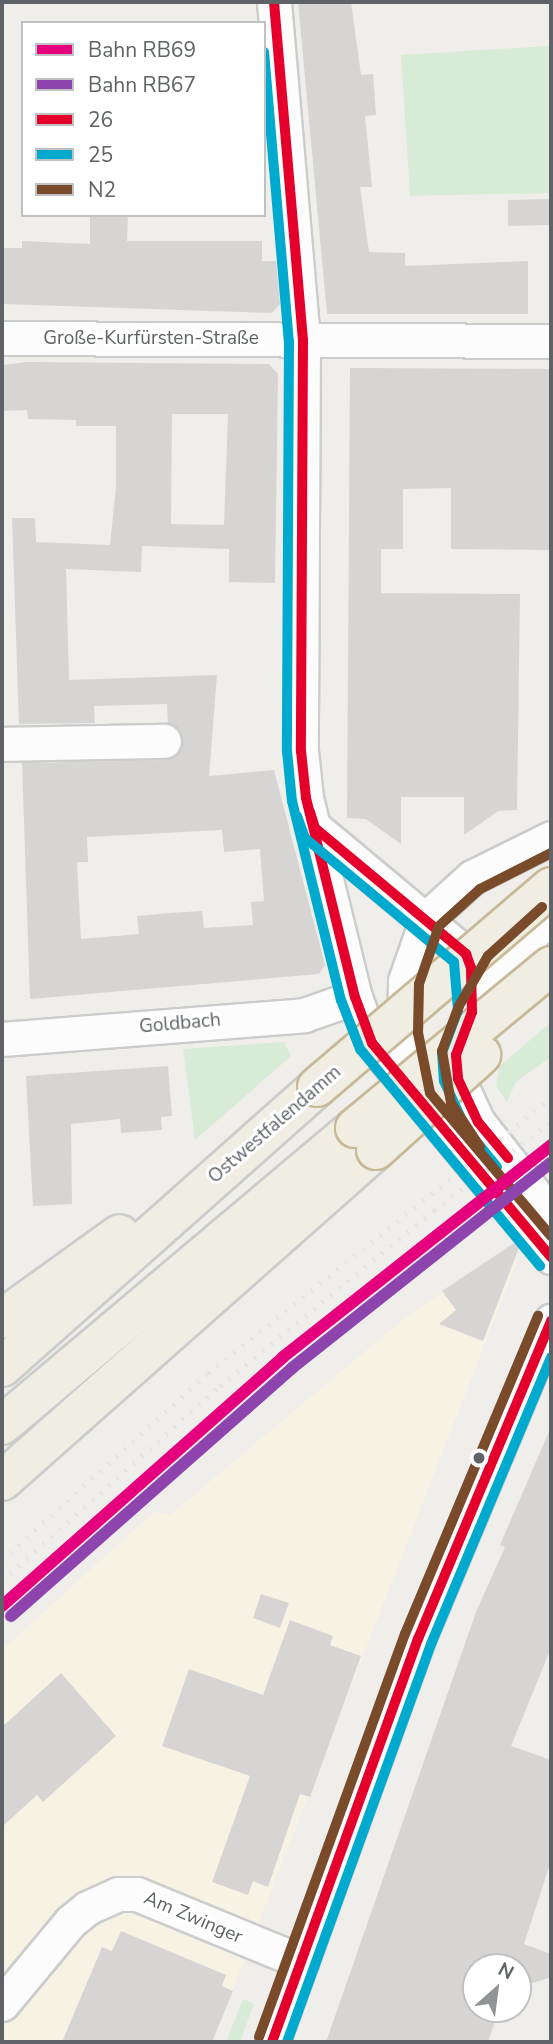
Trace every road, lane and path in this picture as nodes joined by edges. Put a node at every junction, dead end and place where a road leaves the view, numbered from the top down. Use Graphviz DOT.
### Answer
graph roads {
  1 [pos="274,2"];
  2 [pos="2,338"];
  3 [pos="303,340"];
  4 [pos="551,341"];
  5 [pos="163,741"];
  6 [pos="2,744"];
  7 [pos="315,828"];
  8 [pos="551,838"];
  9 [pos="551,887"];
  10 [pos="551,917"];
  11 [pos="427,918"];
  12 [pos="551,966"];
  13 [pos="551,986"];
  14 [pos="355,997"];
  15 [pos="472,1012"];
  16 [pos="2,1039"];
  17 [pos="417,1099"];
  18 [pos="365,1139"];
  19 [pos="230,1163"];
  20 [pos="551,1226"];
  21 [pos="551,1257"];
  22 [pos="2,1319"];
  23 [pos="551,1321"];
  24 [pos="2,1367"];
  25 [pos="2,1425"];
  26 [pos="2,1481"];
  27 [pos="302,1962"];
  28 [pos="2,2004"];
  29 [pos="272,2042"];
  1 -- 3 [label="street"];
  2 -- 3 [label="street, Große-Kurfürsten-Straße"];
  3 -- 4 [label="street, Große-Kurfürsten-Straße"];
  3 -- 7 [label="street"];
  5 -- 6 [label="street"];
  7 -- 11 [label="street"];
  7 -- 14 [label="street"];
  8 -- 11 [label="street"];
  9 -- 19 [label="highway, Ostwestfalendamm, bridge"];
  10 -- 15 [label="street"];
  11 -- 15 [label="street"];
  11 -- 17 [label="street"];
  12 -- 18 [label="highway, bridge"];
  13 -- 18 [label="highway, bridge"];
  14 -- 16 [label="street, Goldbach"];
  14 -- 17 [label="street"];
  15 -- 20 [label="street"];
  17 -- 21 [label="street"];
  18 -- 25 [label="highway"];
  18 -- 26 [label="highway"];
  19 -- 22 [label="highway"];
  19 -- 24 [label="highway, Ostwestfalendamm"];
  23 -- 27 [label="street"];
  27 -- 28 [label="street, Am Zwinger"];
  27 -- 29 [label="street"];
}
